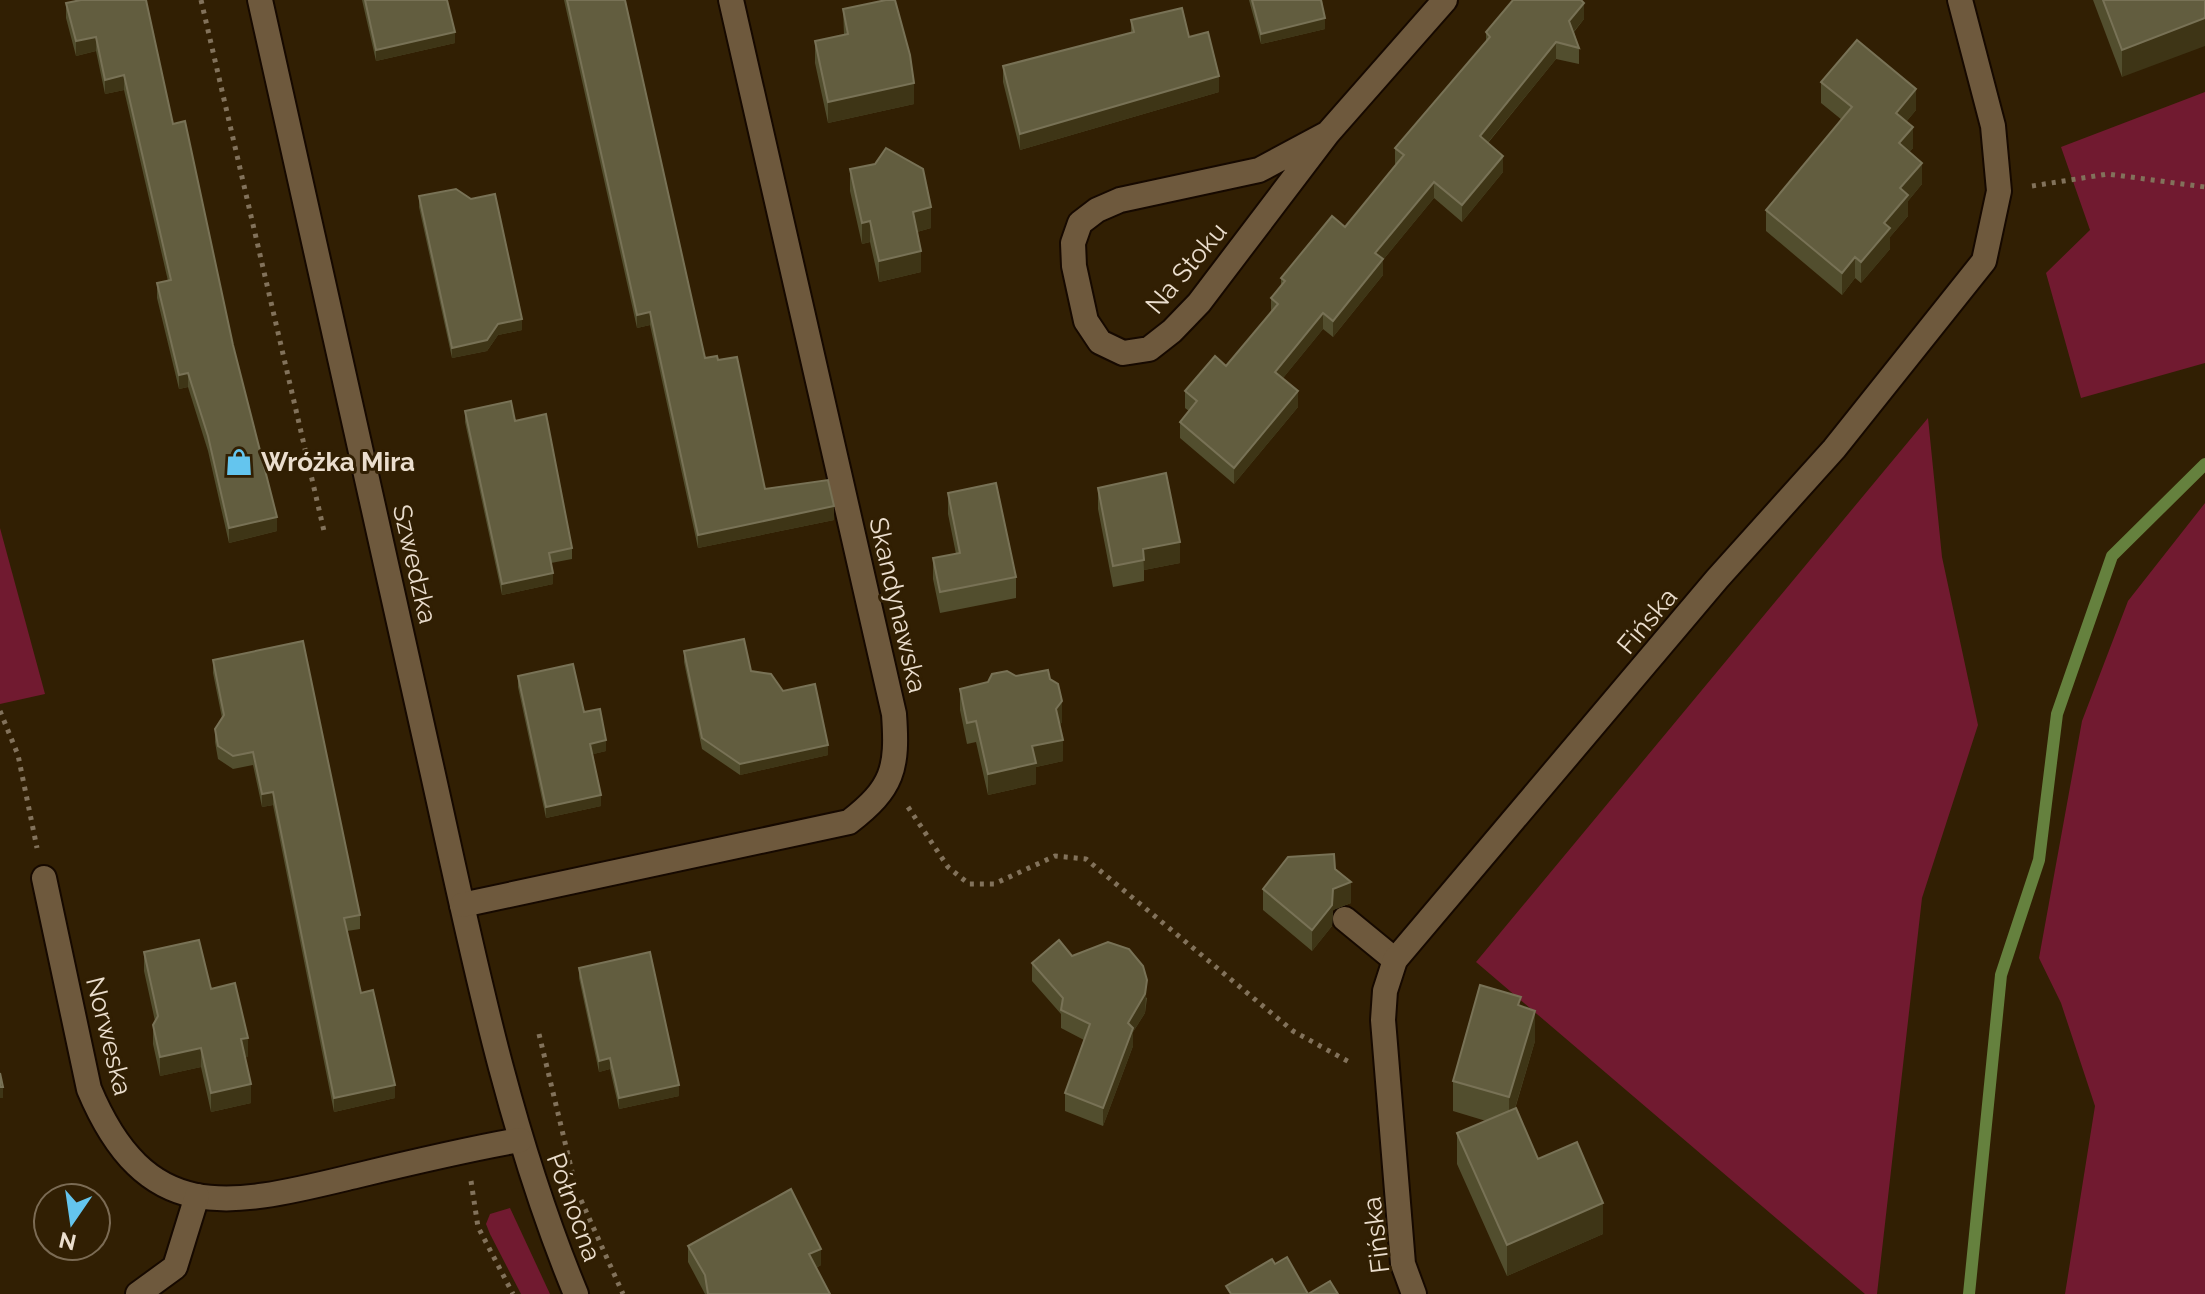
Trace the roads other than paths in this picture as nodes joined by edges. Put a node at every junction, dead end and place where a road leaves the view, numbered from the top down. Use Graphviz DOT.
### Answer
graph roads {
  1 [pos="260,0"];
  2 [pos="731,0"];
  3 [pos="1445,0"];
  4 [pos="1960,0"];
  5 [pos="1328,133"];
  6 [pos="44,878"];
  7 [pos="462,905"];
  8 [pos="1345,919"];
  9 [pos="1395,960"];
  10 [pos="520,1140"];
  11 [pos="197,1196"];
  12 [pos="138,1294"];
  13 [pos="576,1294"];
  14 [pos="1414,1294"];
  1 -- 7 [label="street, Szwedzka"];
  2 -- 7 [label="street, Skandynawska"];
  3 -- 5 [label="street, Na Stoku"];
  4 -- 9 [label="street, Fińska"];
  5 -- 5 [label="street, Na Stoku"];
  6 -- 11 [label="street, Norweska"];
  7 -- 10 [label="street, Szwedzka"];
  8 -- 9 [label="street"];
  9 -- 14 [label="street, Fińska"];
  10 -- 11 [label="street, Norweska"];
  10 -- 13 [label="street, Północna"];
  11 -- 12 [label="street"];
}
